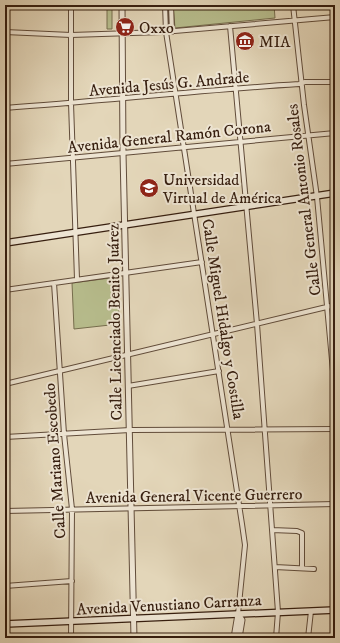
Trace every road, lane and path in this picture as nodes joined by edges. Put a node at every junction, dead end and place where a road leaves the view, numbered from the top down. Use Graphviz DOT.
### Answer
graph roads {
  1 [pos="71,5"];
  2 [pos="122,5"];
  3 [pos="165,5"];
  4 [pos="171,5"];
  5 [pos="293,5"];
  6 [pos="335,17"];
  7 [pos="295,20"];
  8 [pos="230,26"];
  9 [pos="5,32"];
  10 [pos="166,32"];
  11 [pos="172,32"];
  12 [pos="122,34"];
  13 [pos="71,35"];
  14 [pos="302,82"];
  15 [pos="335,82"];
  16 [pos="235,88"];
  17 [pos="176,94"];
  18 [pos="122,100"];
  19 [pos="71,103"];
  20 [pos="5,108"];
  21 [pos="335,133"];
  22 [pos="308,134"];
  23 [pos="240,141"];
  24 [pos="186,148"];
  25 [pos="123,153"];
  26 [pos="74,158"];
  27 [pos="5,164"];
  28 [pos="335,193"];
  29 [pos="317,197"];
  30 [pos="246,208"];
  31 [pos="194,215"];
  32 [pos="125,226"];
  33 [pos="76,233"];
  34 [pos="5,243"];
  35 [pos="202,262"];
  36 [pos="126,272"];
  37 [pos="77,279"];
  38 [pos="54,283"];
  39 [pos="5,290"];
  40 [pos="335,305"];
  41 [pos="328,307"];
  42 [pos="257,324"];
  43 [pos="213,335"];
  44 [pos="128,355"];
  45 [pos="219,371"];
  46 [pos="59,372"];
  47 [pos="5,384"];
  48 [pos="128,386"];
  49 [pos="335,393"];
  50 [pos="228,429"];
  51 [pos="264,429"];
  52 [pos="335,429"];
  53 [pos="130,430"];
  54 [pos="64,434"];
  55 [pos="5,437"];
  56 [pos="335,504"];
  57 [pos="270,506"];
  58 [pos="131,507"];
  59 [pos="239,507"];
  60 [pos="72,509"];
  61 [pos="5,511"];
  62 [pos="272,530"];
  63 [pos="275,567"];
  64 [pos="302,568"];
  65 [pos="314,569"];
  66 [pos="72,581"];
  67 [pos="5,586"];
  68 [pos="335,610"];
  69 [pos="310,611"];
  70 [pos="278,612"];
  71 [pos="238,614"];
  72 [pos="134,619"];
  73 [pos="71,622"];
  74 [pos="5,624"];
  75 [pos="71,638"];
  76 [pos="134,638"];
  77 [pos="234,638"];
  78 [pos="239,638"];
  79 [pos="276,638"];
  80 [pos="308,638"];
  1 -- 13 [label="street"];
  2 -- 12 [label="street, Calle Licenciado Benito Juárez"];
  3 -- 10 [label="street, Calle Miguel Hidalgo y Costilla"];
  4 -- 11 [label="street"];
  5 -- 7 [label="street, Calle General Antonio Rosales"];
  6 -- 7 [label="street"];
  7 -- 8 [label="street"];
  7 -- 14 [label="street, Calle General Antonio Rosales"];
  8 -- 11 [label="street"];
  8 -- 16 [label="street"];
  9 -- 13 [label="street"];
  10 -- 11 [label="street"];
  10 -- 12 [label="street"];
  10 -- 17 [label="street, Calle Miguel Hidalgo y Costilla"];
  12 -- 13 [label="street"];
  12 -- 18 [label="street, Calle Licenciado Benito Juárez"];
  13 -- 19 [label="street"];
  14 -- 15 [label="street, Avenida Jesús G. Andrade"];
  14 -- 16 [label="street, Avenida Jesús G. Andrade"];
  14 -- 22 [label="street, Calle General Antonio Rosales"];
  16 -- 17 [label="street, Avenida Jesús G. Andrade"];
  16 -- 23 [label="street"];
  17 -- 18 [label="street, Avenida Jesús G. Andrade"];
  17 -- 24 [label="street, Calle Miguel Hidalgo y Costilla"];
  18 -- 19 [label="street, Avenida Jesús G. Andrade"];
  18 -- 25 [label="street, Calle Licenciado Benito Juárez"];
  19 -- 20 [label="street, Avenida Jesús G. Andrade"];
  19 -- 26 [label="street"];
  21 -- 22 [label="street, Avenida General Ramón Corona"];
  22 -- 23 [label="street, Avenida General Ramón Corona"];
  22 -- 29 [label="street, Calle General Antonio Rosales"];
  23 -- 24 [label="street, Avenida General Ramón Corona"];
  23 -- 30 [label="street"];
  24 -- 25 [label="street, Avenida General Ramón Corona"];
  24 -- 31 [label="street, Calle Miguel Hidalgo y Costilla"];
  25 -- 26 [label="street, Avenida General Ramón Corona"];
  25 -- 32 [label="street, Calle Licenciado Benito Juárez"];
  26 -- 27 [label="street, Avenida General Ramón Corona"];
  26 -- 33 [label="street"];
  28 -- 29 [label="main road"];
  29 -- 30 [label="main road"];
  29 -- 41 [label="street, Calle General Antonio Rosales"];
  30 -- 31 [label="main road"];
  30 -- 42 [label="street"];
  31 -- 32 [label="main road"];
  31 -- 35 [label="street, Calle Miguel Hidalgo y Costilla"];
  32 -- 33 [label="main road"];
  32 -- 36 [label="street, Calle Licenciado Benito Juárez"];
  33 -- 34 [label="main road"];
  33 -- 37 [label="street"];
  35 -- 36 [label="street"];
  35 -- 43 [label="street, Calle Miguel Hidalgo y Costilla"];
  36 -- 37 [label="street"];
  36 -- 44 [label="street, Calle Licenciado Benito Juárez"];
  37 -- 38 [label="street"];
  38 -- 39 [label="street"];
  38 -- 46 [label="street, Calle Mariano Escobedo"];
  40 -- 41 [label="street"];
  41 -- 42 [label="street"];
  41 -- 49 [label="street, Calle General Antonio Rosales"];
  42 -- 43 [label="street"];
  42 -- 51 [label="street"];
  43 -- 44 [label="street"];
  43 -- 45 [label="street, Calle Miguel Hidalgo y Costilla"];
  44 -- 46 [label="street"];
  44 -- 48 [label="street, Calle Licenciado Benito Juárez"];
  45 -- 48 [label="street"];
  45 -- 50 [label="street, Calle Miguel Hidalgo y Costilla"];
  46 -- 47 [label="street"];
  46 -- 54 [label="street, Calle Mariano Escobedo"];
  48 -- 53 [label="street, Calle Licenciado Benito Juárez"];
  50 -- 51 [label="street"];
  50 -- 53 [label="street"];
  50 -- 59 [label="street, Calle Miguel Hidalgo y Costilla"];
  51 -- 52 [label="street"];
  51 -- 57 [label="street"];
  53 -- 54 [label="street"];
  53 -- 58 [label="street, Calle Licenciado Benito Juárez"];
  54 -- 55 [label="street"];
  54 -- 60 [label="street, Calle Mariano Escobedo"];
  56 -- 57 [label="street, Avenida General Vicente Guerrero"];
  57 -- 59 [label="street, Avenida General Vicente Guerrero"];
  57 -- 62 [label="street"];
  58 -- 59 [label="street, Avenida General Vicente Guerrero"];
  58 -- 60 [label="street, Avenida General Vicente Guerrero"];
  58 -- 72 [label="street, Calle Licenciado Benito Juárez"];
  59 -- 71 [label="street, Calle Miguel Hidalgo y Costilla"];
  60 -- 61 [label="street, Avenida General Vicente Guerrero"];
  60 -- 66 [label="street, Calle Mariano Escobedo"];
  62 -- 63 [label="street"];
  62 -- 64 [label="street"];
  63 -- 64 [label="street"];
  63 -- 70 [label="street"];
  64 -- 65 [label="street"];
  66 -- 67 [label="street"];
  66 -- 73 [label="street, Calle Mariano Escobedo"];
  68 -- 69 [label="main road, Avenida Venustiano Carranza"];
  69 -- 70 [label="main road, Avenida Venustiano Carranza"];
  69 -- 80 [label="street"];
  70 -- 71 [label="main road, Avenida Venustiano Carranza"];
  70 -- 79 [label="street"];
  71 -- 72 [label="main road, Avenida Venustiano Carranza"];
  71 -- 77 [label="street, Calle Miguel Hidalgo y Costilla"];
  71 -- 78 [label="street, Calle Miguel Hidalgo y Costilla"];
  72 -- 73 [label="main road, Avenida Venustiano Carranza"];
  72 -- 76 [label="street, Calle Licenciado Benito Juárez"];
  73 -- 74 [label="main road, Avenida Venustiano Carranza"];
  73 -- 75 [label="street, Calle Mariano Escobedo"];
}
